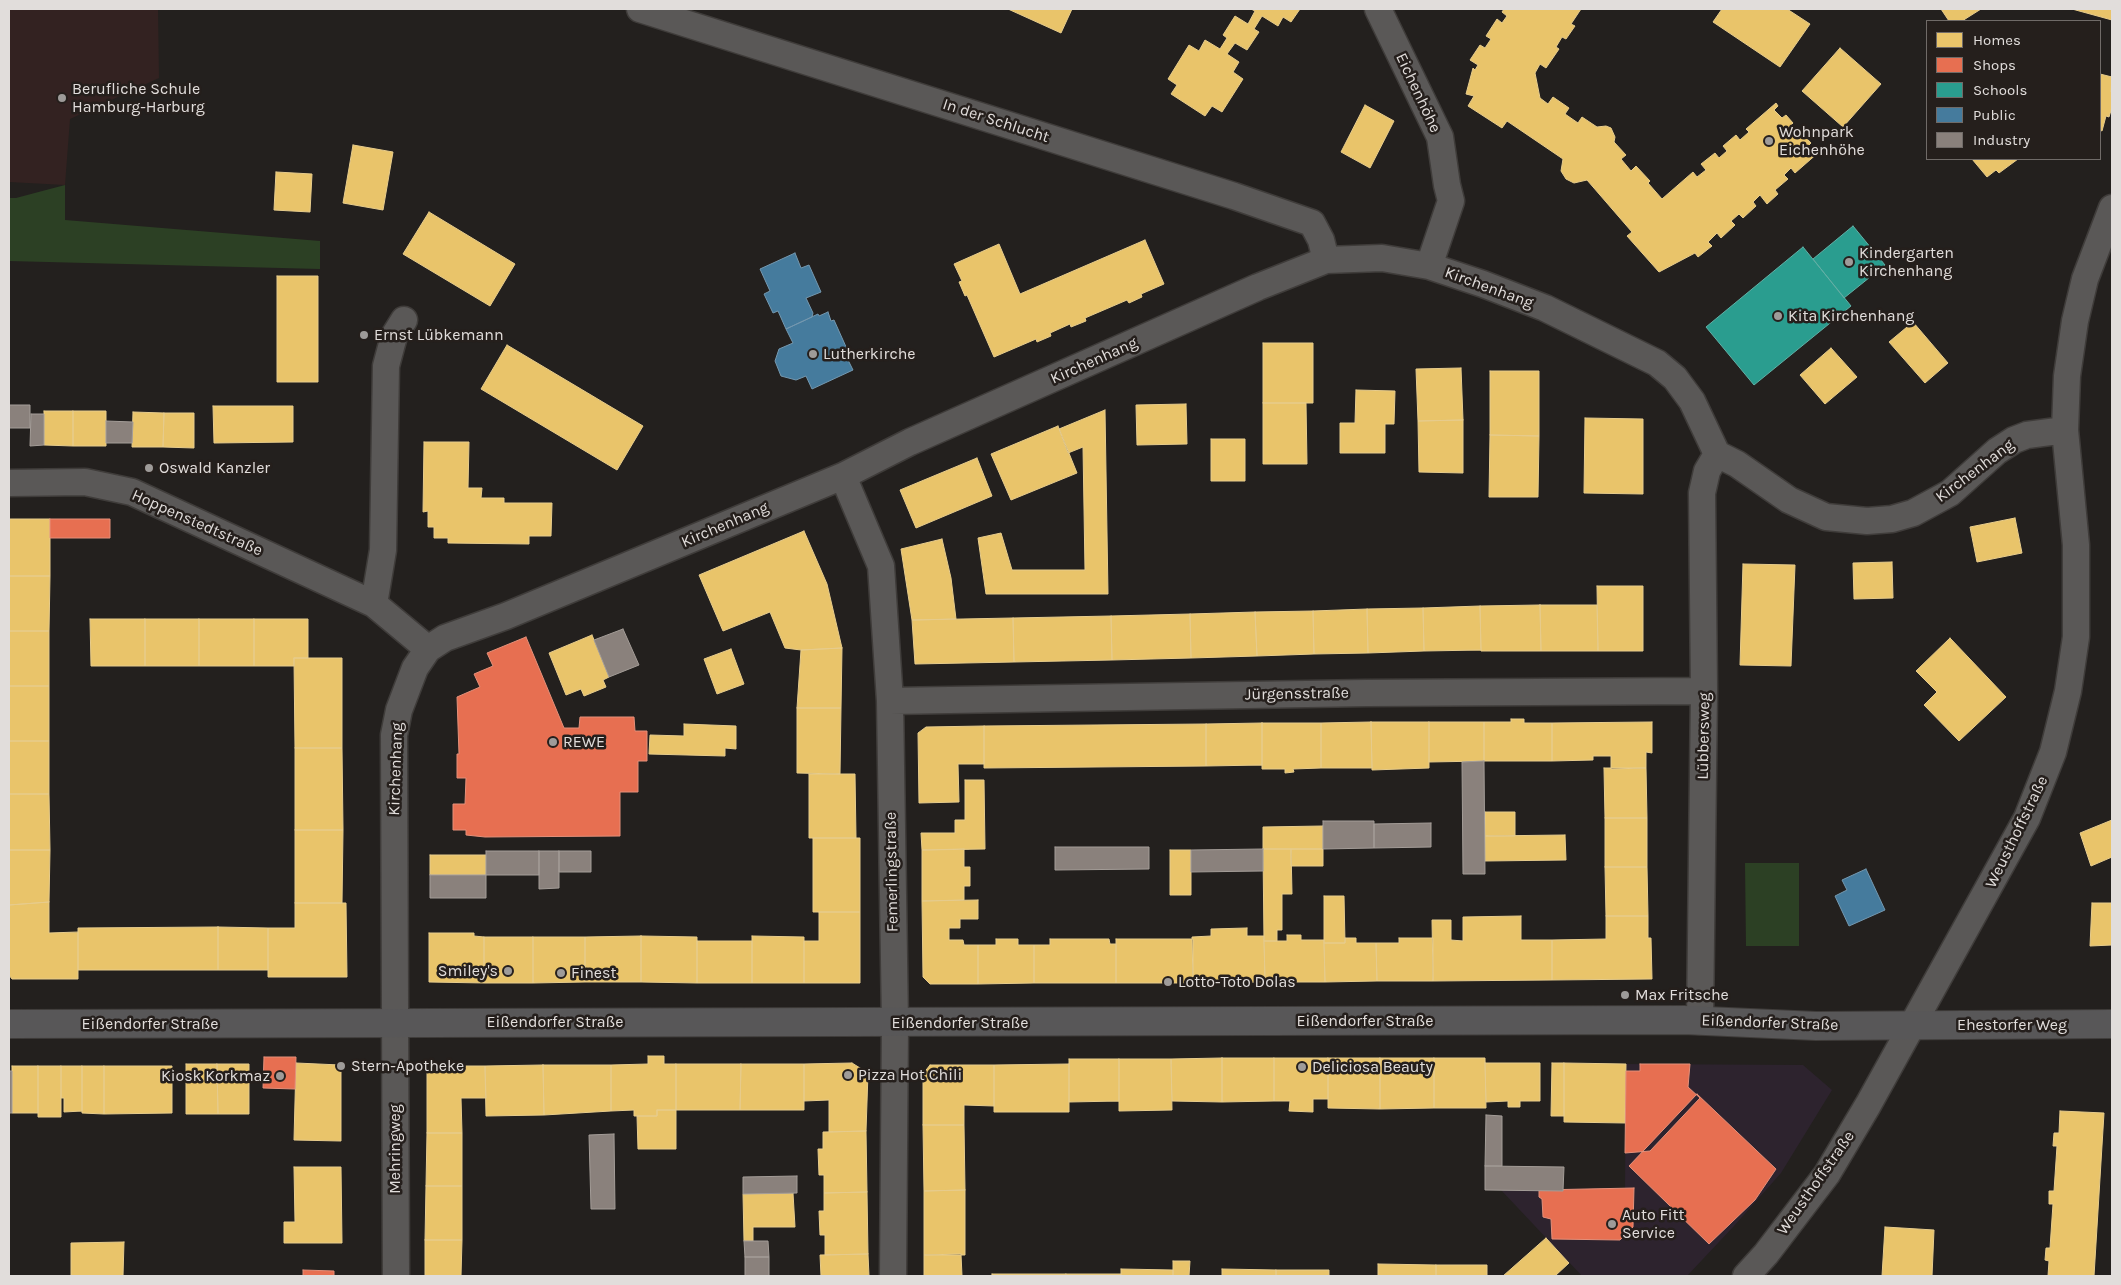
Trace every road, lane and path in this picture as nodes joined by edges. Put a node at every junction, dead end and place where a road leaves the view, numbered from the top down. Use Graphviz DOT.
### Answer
graph roads {
  1 [pos="640,9"];
  2 [pos="1378,9"];
  3 [pos="2112,208"];
  4 [pos="1326,260"];
  5 [pos="1429,266"];
  6 [pos="404,320"];
  7 [pos="2066,430"];
  8 [pos="1717,454"];
  9 [pos="843,476"];
  10 [pos="9,482"];
  11 [pos="374,604"];
  12 [pos="428,649"];
  13 [pos="1704,691"];
  14 [pos="890,700"];
  15 [pos="1700,1021"];
  16 [pos="395,1022"];
  17 [pos="894,1023"];
  18 [pos="9,1024"];
  19 [pos="2112,1024"];
  20 [pos="1912,1026"];
  21 [pos="396,1276"];
  22 [pos="893,1276"];
  23 [pos="1746,1276"];
  1 -- 4 [label="street, In der Schlucht"];
  2 -- 5 [label="street, Eichenhöhe"];
  3 -- 7 [label="street, Weusthoffstraße"];
  4 -- 5 [label="street, Kirchenhang"];
  4 -- 9 [label="street, Kirchenhang"];
  5 -- 8 [label="street, Kirchenhang"];
  6 -- 11 [label="street"];
  7 -- 8 [label="street, Kirchenhang"];
  7 -- 20 [label="street, Weusthoffstraße"];
  8 -- 13 [label="street, Lübbersweg"];
  9 -- 12 [label="street, Kirchenhang"];
  9 -- 14 [label="street, Femerlingstraße"];
  10 -- 11 [label="street, Hoppenstedtstraße"];
  11 -- 12 [label="street, Hoppenstedtstraße"];
  12 -- 16 [label="street, Kirchenhang"];
  13 -- 14 [label="street, Jürgensstraße"];
  13 -- 15 [label="street, Lübbersweg"];
  14 -- 17 [label="street, Femerlingstraße"];
  15 -- 17 [label="main road, Eißendorfer Straße"];
  15 -- 20 [label="main road, Eißendorfer Straße"];
  16 -- 17 [label="main road, Eißendorfer Straße"];
  16 -- 18 [label="main road, Eißendorfer Straße"];
  16 -- 21 [label="street, Mehringweg"];
  17 -- 22 [label="street, Femerlingstraße"];
  19 -- 20 [label="main road, Ehestorfer Weg"];
  20 -- 23 [label="street, Weusthoffstraße"];
}
